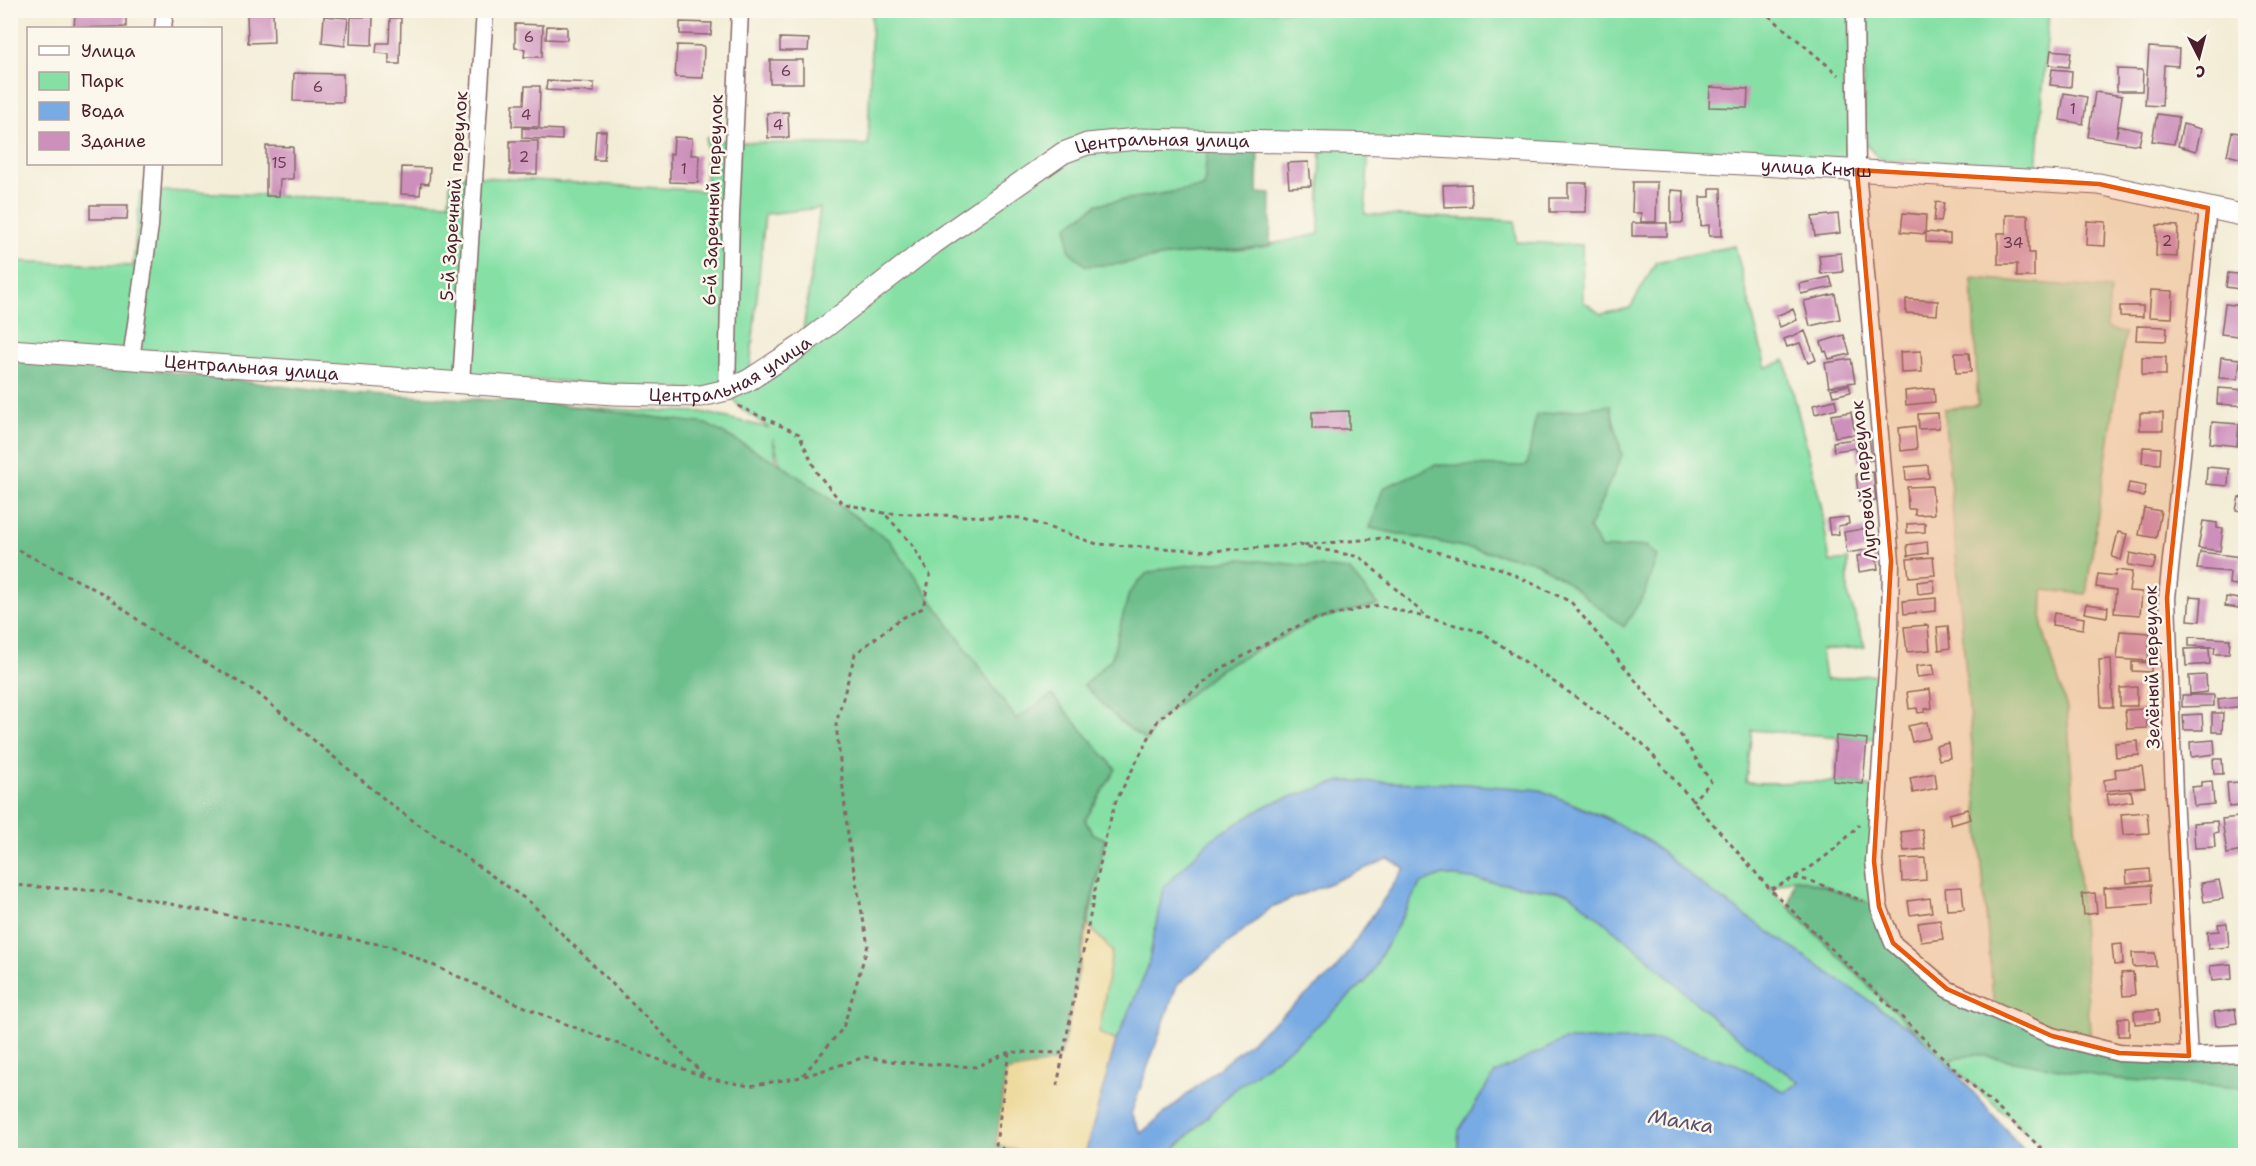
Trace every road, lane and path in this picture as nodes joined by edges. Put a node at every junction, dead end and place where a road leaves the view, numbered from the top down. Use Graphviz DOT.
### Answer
graph roads {
  1 [pos="165,10"];
  2 [pos="485,10"];
  3 [pos="740,10"];
  4 [pos="1762,10"];
  5 [pos="1855,10"];
  6 [pos="163,27"];
  7 [pos="1856,90"];
  8 [pos="1383,144"];
  9 [pos="154,165"];
  10 [pos="1857,170"];
  11 [pos="2208,208"];
  12 [pos="2246,216"];
  13 [pos="10,350"];
  14 [pos="131,359"];
  15 [pos="461,383"];
  16 [pos="727,390"];
  17 [pos="884,513"];
  18 [pos="1299,545"];
  19 [pos="10,546"];
  20 [pos="1428,618"];
  21 [pos="1692,801"];
  22 [pos="1877,806"];
  23 [pos="1794,878"];
  24 [pos="10,885"];
  25 [pos="1770,889"];
  26 [pos="1879,908"];
  27 [pos="1009,1052"];
  28 [pos="1062,1053"];
  29 [pos="2246,1054"];
  30 [pos="2189,1056"];
  31 [pos="802,1077"];
  32 [pos="707,1078"];
  33 [pos="1057,1086"];
  34 [pos="1014,1155"];
  35 [pos="2050,1155"];
  1 -- 6 [label="street"];
  2 -- 15 [label="street, 5-й Заречный переулок"];
  3 -- 16 [label="street, 6-й Заречный переулок"];
  4 -- 7 [label="path"];
  5 -- 7 [label="street, Луговой переулок"];
  7 -- 10 [label="street, Луговой переулок"];
  8 -- 10 [label="street, улица Кныш"];
  8 -- 16 [label="street, Центральная улица"];
  9 -- 14 [label="street"];
  10 -- 11 [label="street, улица Кныш"];
  10 -- 22 [label="street, Луговой переулок"];
  11 -- 12 [label="street, улица Кныш"];
  11 -- 30 [label="street, Зелёный переулок"];
  13 -- 14 [label="street, Центральная улица"];
  14 -- 15 [label="street, Центральная улица"];
  15 -- 16 [label="street, Центральная улица"];
  16 -- 17 [label="path"];
  17 -- 18 [label="path"];
  17 -- 31 [label="path"];
  18 -- 20 [label="path"];
  18 -- 21 [label="path"];
  19 -- 32 [label="path"];
  20 -- 21 [label="path"];
  20 -- 28 [label="path"];
  21 -- 25 [label="path"];
  22 -- 23 [label="path"];
  22 -- 26 [label="street, Луговой переулок"];
  23 -- 25 [label="path"];
  23 -- 26 [label="path"];
  24 -- 32 [label="path"];
  25 -- 35 [label="path"];
  26 -- 30 [label="street, Луговой переулок"];
  27 -- 28 [label="path"];
  27 -- 31 [label="path"];
  27 -- 34 [label="path"];
  28 -- 33 [label="path"];
  29 -- 30 [label="street"];
  31 -- 32 [label="path"];
}
